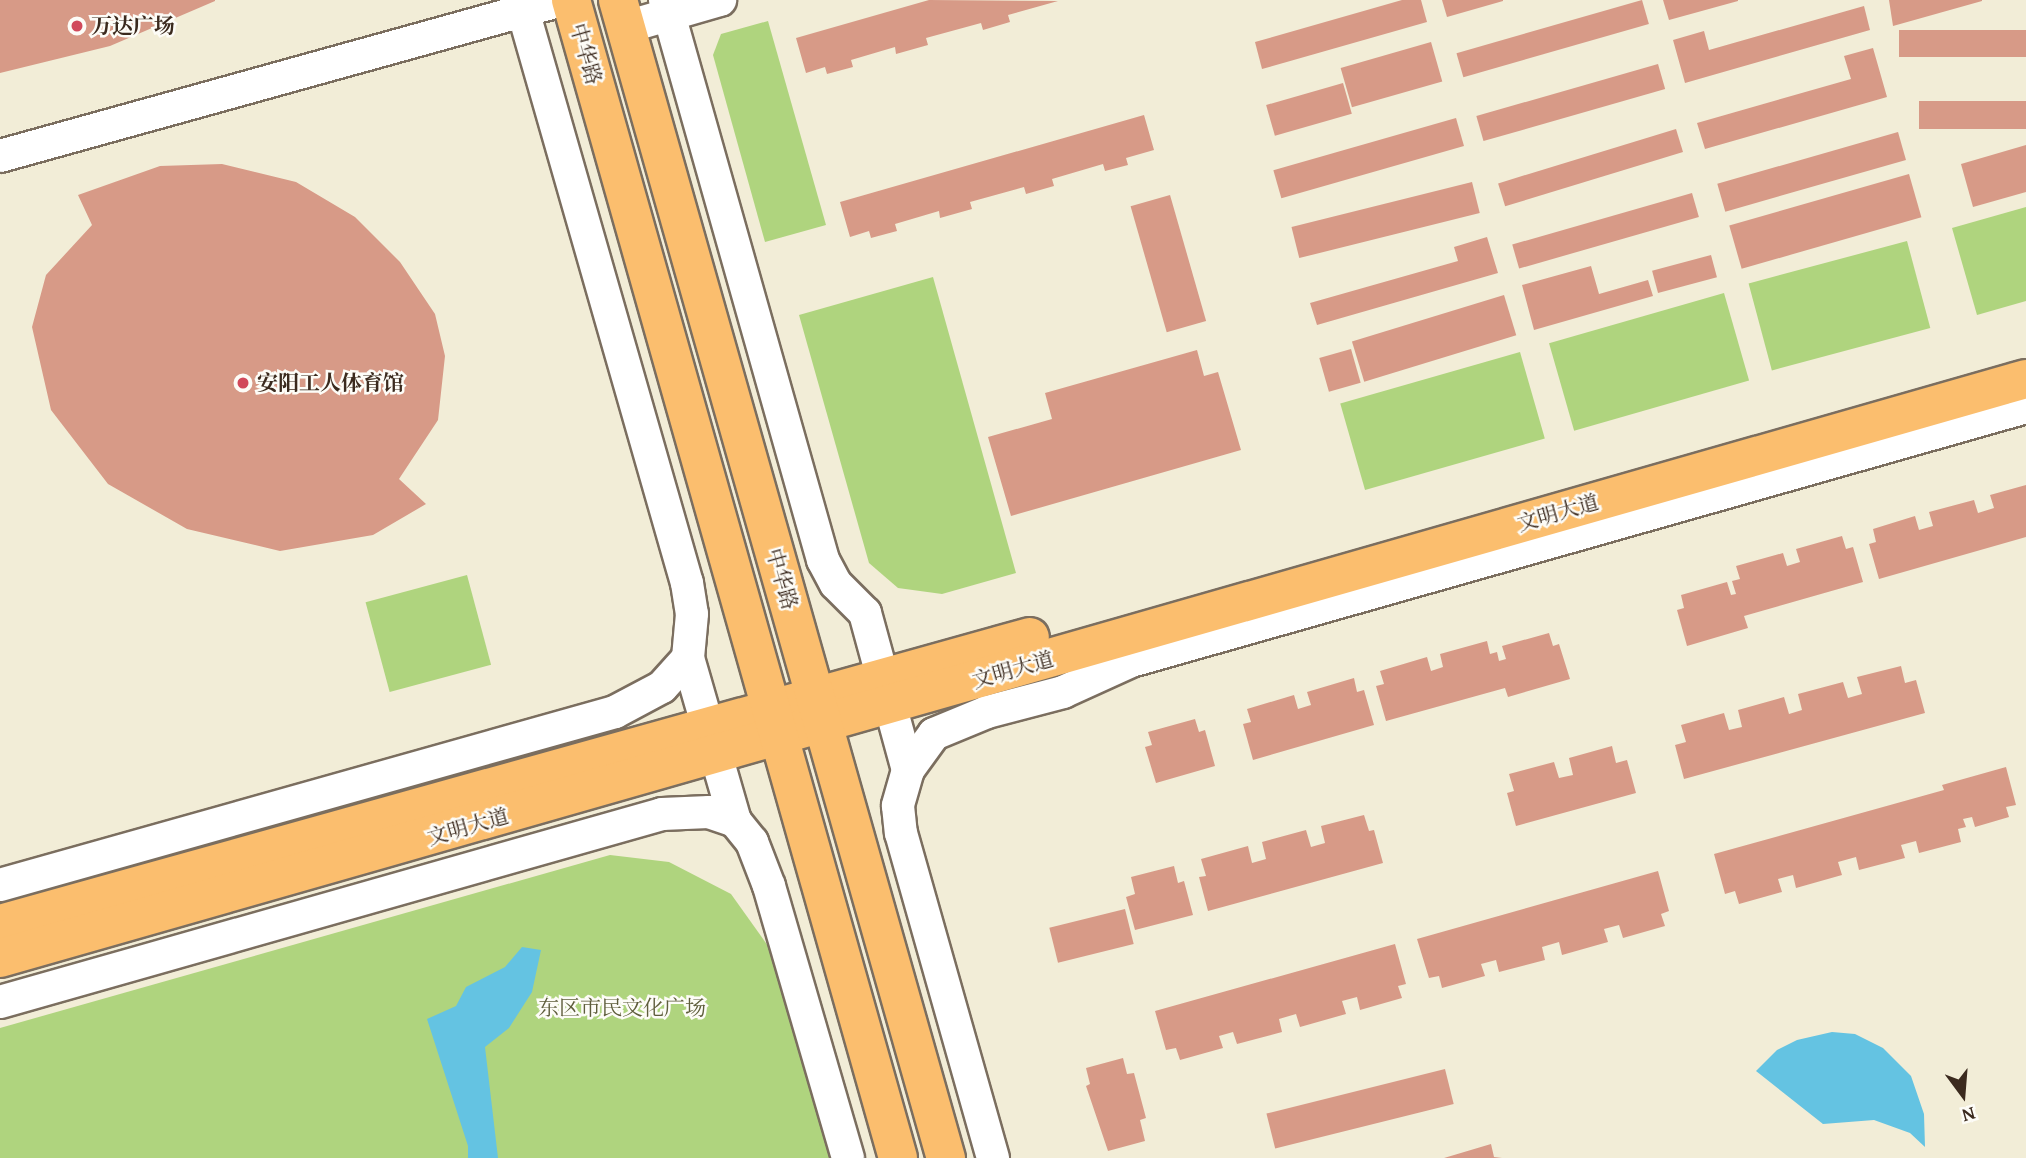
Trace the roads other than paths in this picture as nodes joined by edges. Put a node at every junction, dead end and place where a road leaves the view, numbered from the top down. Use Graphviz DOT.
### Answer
graph roads {
  1 [pos="562,0"];
  2 [pos="571,0"];
  3 [pos="720,0"];
  4 [pos="522,6"];
  5 [pos="667,7"];
  6 [pos="622,14"];
  7 [pos="0,156"];
  8 [pos="2026,357"];
  9 [pos="2026,379"];
  10 [pos="2026,407"];
  11 [pos="688,658"];
  12 [pos="887,692"];
  13 [pos="820,710"];
  14 [pos="775,723"];
  15 [pos="712,741"];
  16 [pos="908,770"];
  17 [pos="735,821"];
  18 [pos="0,885"];
  19 [pos="0,924"];
  20 [pos="0,958"];
  21 [pos="0,1002"];
  22 [pos="848,1158"];
  23 [pos="898,1158"];
  24 [pos="946,1158"];
  25 [pos="993,1158"];
  1 -- 4 [label="street"];
  2 -- 14 [label="main road, 中华路"];
  3 -- 5 [label="street"];
  4 -- 7 [label="street"];
  4 -- 11 [label="street"];
  5 -- 6 [label="street"];
  5 -- 12 [label="street"];
  6 -- 13 [label="main road, 中华路"];
  8 -- 12 [label="main road, 文明大道"];
  9 -- 12 [label="main road, 文明大道"];
  10 -- 16 [label="street"];
  11 -- 15 [label="street"];
  11 -- 18 [label="street"];
  12 -- 13 [label="main road, 文明大道"];
  12 -- 16 [label="street"];
  13 -- 14 [label="main road, 文明大道"];
  13 -- 24 [label="main road, 中华路"];
  14 -- 15 [label="main road, 文明大道"];
  14 -- 23 [label="main road, 中华路"];
  15 -- 17 [label="street"];
  15 -- 19 [label="main road, 文明大道"];
  15 -- 20 [label="main road, 文明大道"];
  16 -- 25 [label="street"];
  17 -- 21 [label="street"];
  17 -- 22 [label="street"];
}
